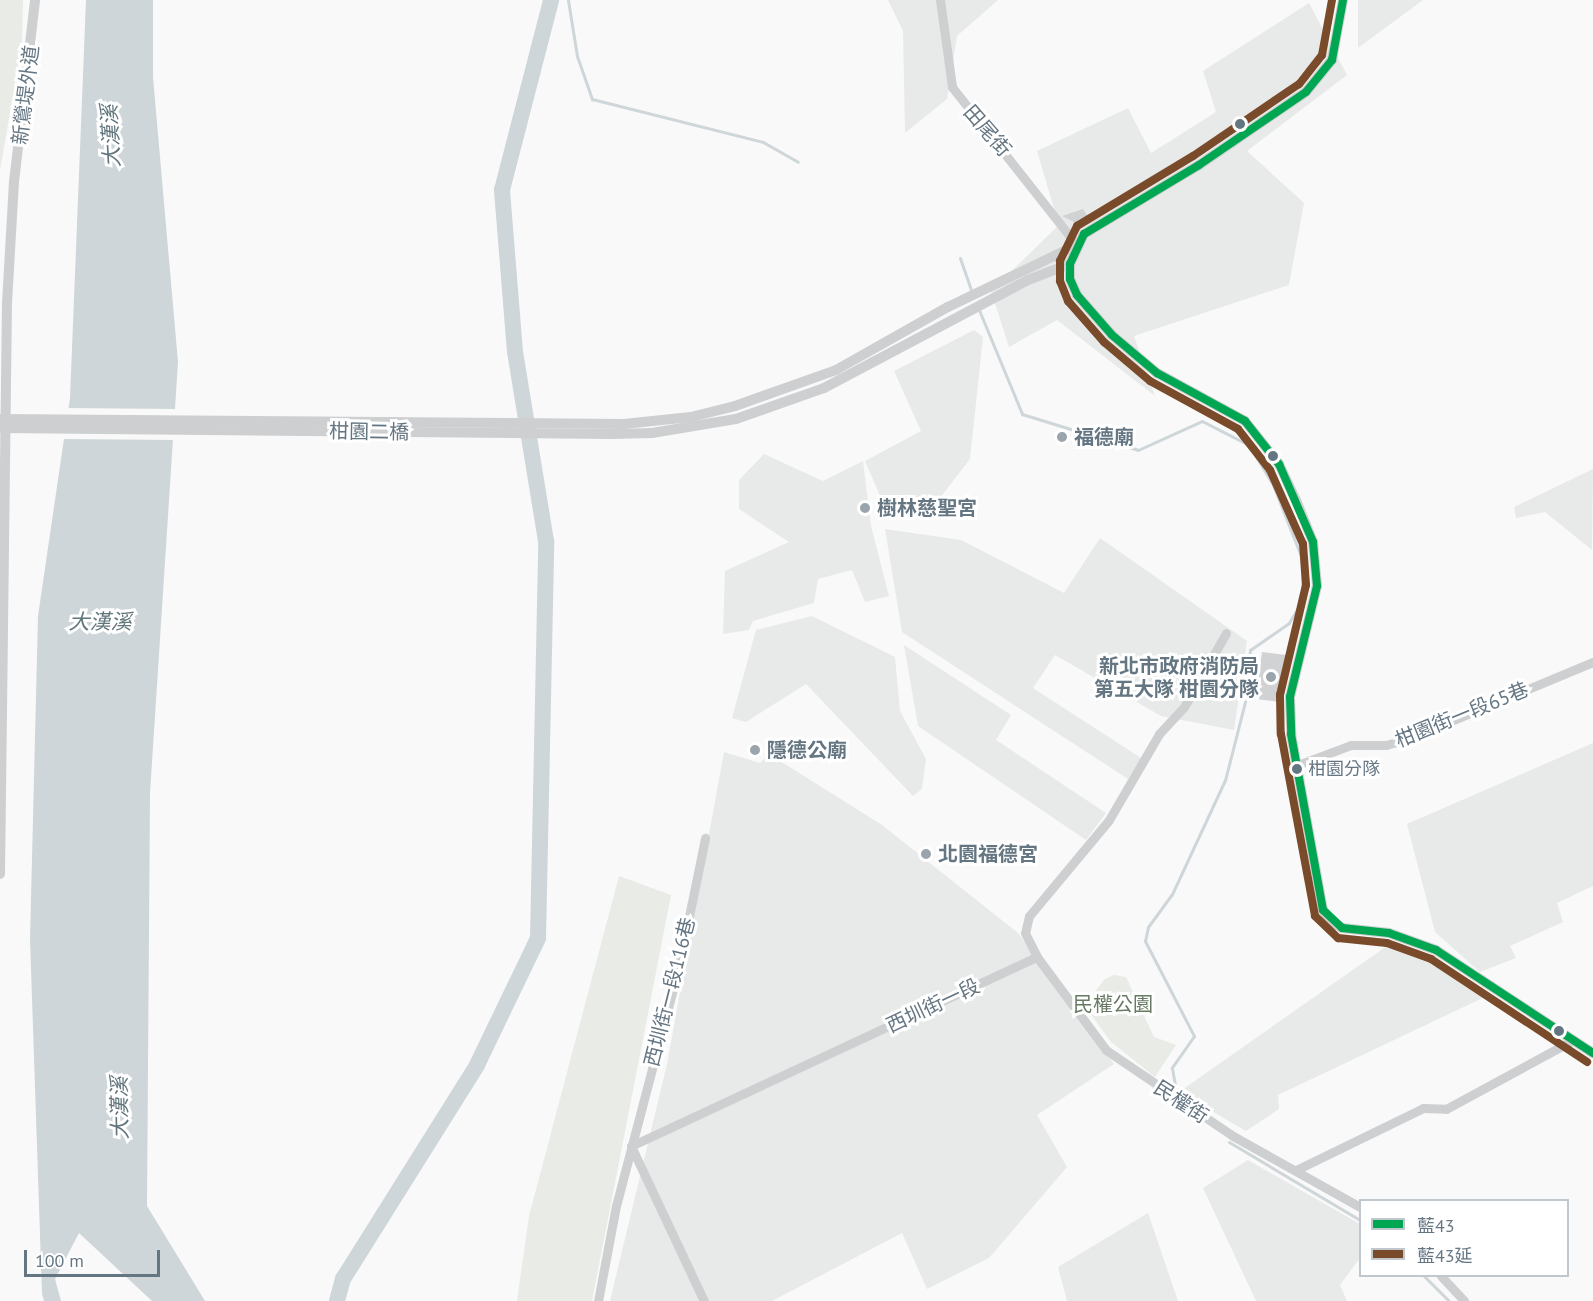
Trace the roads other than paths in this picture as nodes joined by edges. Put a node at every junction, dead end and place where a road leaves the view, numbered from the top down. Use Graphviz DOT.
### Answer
graph roads {
  1 [pos="36,0"];
  2 [pos="939,0"];
  3 [pos="1343,0"];
  4 [pos="1077,245"];
  5 [pos="1070,264"];
  6 [pos="0,419"];
  7 [pos="0,428"];
  8 [pos="1226,633"];
  9 [pos="1593,662"];
  10 [pos="1295,766"];
  11 [pos="705,838"];
  12 [pos="0,874"];
  13 [pos="1037,957"];
  14 [pos="1571,1041"];
  15 [pos="1593,1053"];
  16 [pos="631,1146"];
  17 [pos="1296,1170"];
  18 [pos="1359,1206"];
  19 [pos="1443,1277"];
  20 [pos="598,1301"];
  21 [pos="704,1301"];
  22 [pos="1464,1301"];
  1 -- 12 [label="street, 新鶯堤外道"];
  2 -- 4 [label="street, 田尾街"];
  3 -- 4 [label="street"];
  4 -- 5 [label="street"];
  4 -- 6 [label="street, 柑園二橋, bridge"];
  5 -- 7 [label="street, 柑園二橋, bridge"];
  5 -- 10 [label="street"];
  8 -- 13 [label="street"];
  9 -- 10 [label="street, 柑園街一段65巷"];
  10 -- 14 [label="street"];
  11 -- 16 [label="street, 西圳街一段116巷"];
  13 -- 16 [label="street, 西圳街一段"];
  13 -- 17 [label="street, 民權街"];
  14 -- 15 [label="street"];
  14 -- 17 [label="street"];
  16 -- 20 [label="street, 西圳街一段116巷"];
  16 -- 21 [label="street"];
  17 -- 18 [label="street, 民權街"];
  19 -- 22 [label="street"];
}
